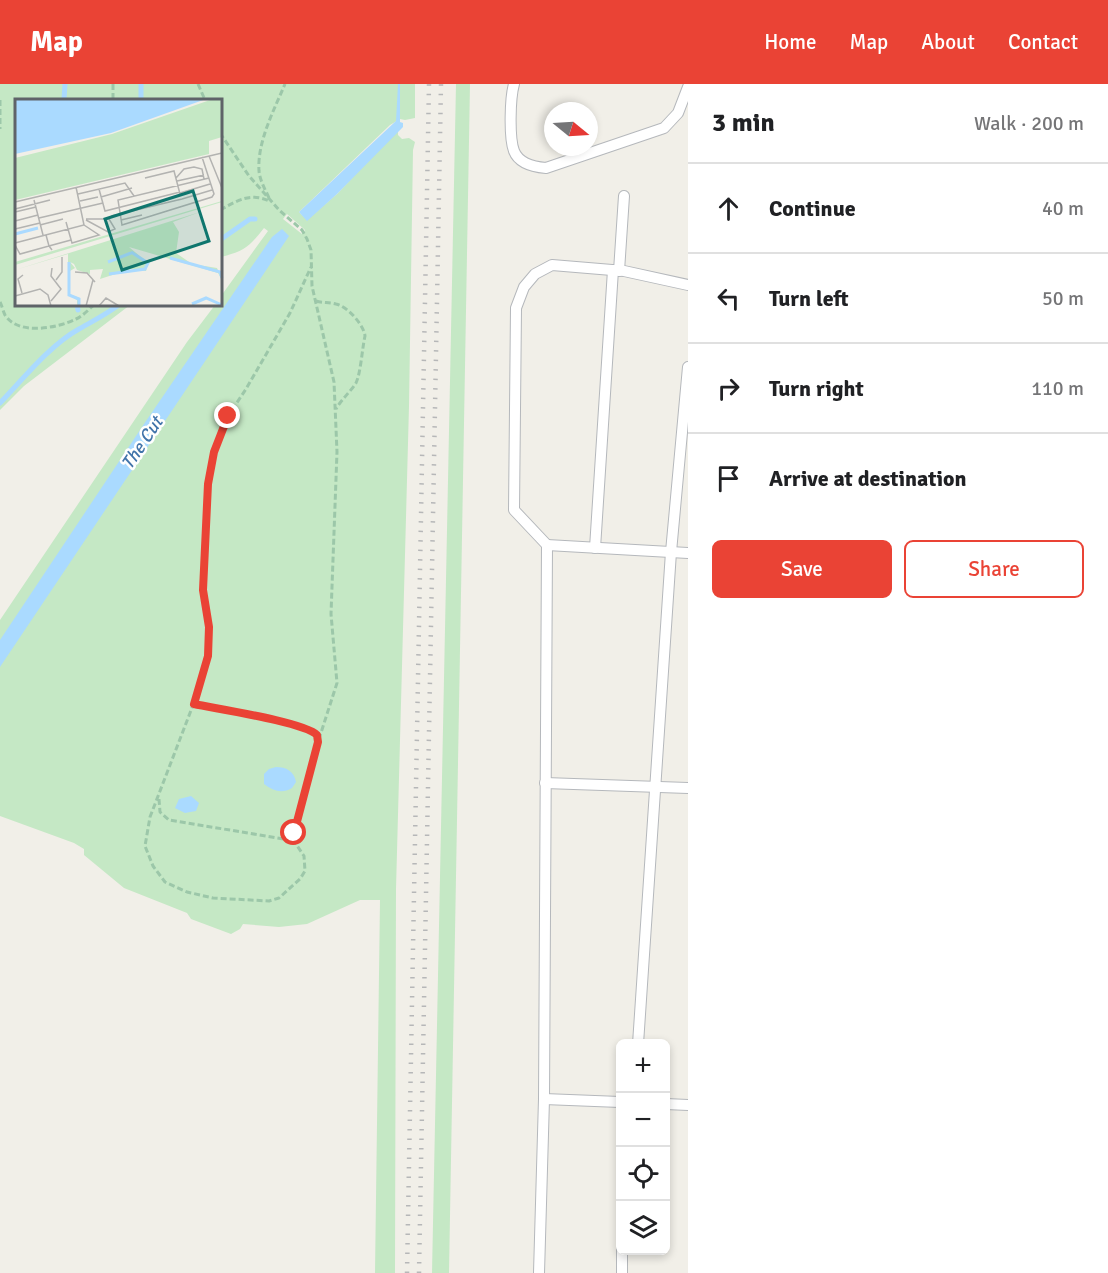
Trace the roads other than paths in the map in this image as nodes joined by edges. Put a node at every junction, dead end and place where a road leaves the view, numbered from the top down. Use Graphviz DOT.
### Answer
graph roads {
  1 [pos="514,84"];
  2 [pos="688,87"];
  3 [pos="624,196"];
  4 [pos="616,271"];
  5 [pos="688,285"];
  6 [pos="688,367"];
  7 [pos="547,545"];
  8 [pos="595,548"];
  9 [pos="671,552"];
  10 [pos="688,553"];
  11 [pos="545,783"];
  12 [pos="656,787"];
  13 [pos="688,788"];
  14 [pos="639,1039"];
  15 [pos="544,1099"];
  16 [pos="616,1102"];
  17 [pos="670,1104"];
  18 [pos="688,1105"];
  19 [pos="622,1255"];
  20 [pos="538,1273"];
  21 [pos="622,1273"];
  1 -- 2 [label="lane"];
  3 -- 4 [label="lane"];
  4 -- 5 [label="lane"];
  4 -- 7 [label="lane"];
  4 -- 8 [label="lane"];
  6 -- 9 [label="lane"];
  7 -- 8 [label="lane"];
  7 -- 11 [label="lane"];
  8 -- 9 [label="lane"];
  9 -- 10 [label="lane"];
  9 -- 12 [label="lane"];
  11 -- 12 [label="lane"];
  11 -- 15 [label="lane"];
  12 -- 13 [label="lane"];
  12 -- 14 [label="lane"];
  15 -- 16 [label="lane"];
  15 -- 20 [label="lane"];
  17 -- 18 [label="lane"];
  19 -- 21 [label="lane"];
}
